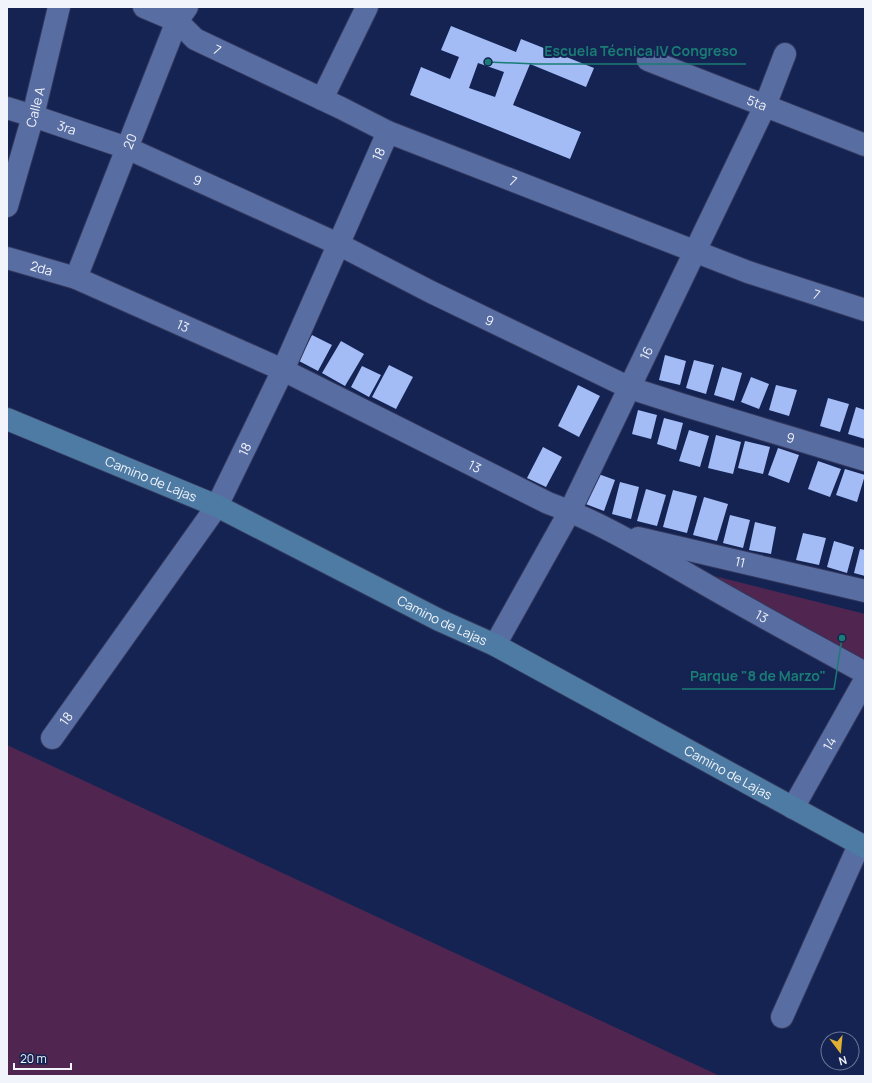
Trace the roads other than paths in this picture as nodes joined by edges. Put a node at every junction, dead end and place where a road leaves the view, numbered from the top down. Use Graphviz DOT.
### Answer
graph roads {
  1 [pos="59,7"];
  2 [pos="144,7"];
  3 [pos="367,7"];
  4 [pos="182,14"];
  5 [pos="785,54"];
  6 [pos="648,60"];
  7 [pos="322,99"];
  8 [pos="765,106"];
  9 [pos="7,108"];
  10 [pos="33,116"];
  11 [pos="388,132"];
  12 [pos="865,146"];
  13 [pos="127,148"];
  14 [pos="7,206"];
  15 [pos="338,244"];
  16 [pos="694,252"];
  17 [pos="7,258"];
  18 [pos="76,278"];
  19 [pos="865,310"];
  20 [pos="283,370"];
  21 [pos="630,388"];
  22 [pos="7,419"];
  23 [pos="865,460"];
  24 [pos="217,506"];
  25 [pos="570,511"];
  26 [pos="615,533"];
  27 [pos="865,591"];
  28 [pos="495,645"];
  29 [pos="865,673"];
  30 [pos="865,680"];
  31 [pos="52,738"];
  32 [pos="793,808"];
  33 [pos="862,846"];
  34 [pos="782,1017"];
  1 -- 10 [label="street, Calle A"];
  2 -- 4 [label="street"];
  3 -- 7 [label="street"];
  4 -- 7 [label="street, 7"];
  4 -- 13 [label="street, 20"];
  5 -- 8 [label="street, 16"];
  6 -- 8 [label="street, 5ta"];
  7 -- 11 [label="street, 7"];
  8 -- 12 [label="street, 5ta"];
  8 -- 16 [label="street, 16"];
  9 -- 10 [label="street, 3ra"];
  10 -- 13 [label="street, 3ra"];
  10 -- 14 [label="street, Calle A"];
  11 -- 15 [label="street, 18"];
  11 -- 16 [label="street, 7"];
  13 -- 15 [label="street, 9"];
  13 -- 18 [label="street, 20"];
  15 -- 20 [label="street, 18"];
  15 -- 21 [label="street, 9"];
  16 -- 19 [label="street, 7"];
  16 -- 21 [label="street, 16"];
  17 -- 18 [label="street, 2da"];
  18 -- 20 [label="street, 13"];
  20 -- 24 [label="street, 18"];
  20 -- 25 [label="street, 13"];
  21 -- 23 [label="street, 9"];
  21 -- 25 [label="street, 16"];
  22 -- 24 [label="street, Camino de Lajas"];
  24 -- 28 [label="street, Camino de Lajas"];
  24 -- 31 [label="street, 18"];
  25 -- 26 [label="street, 13"];
  25 -- 28 [label="street, 16"];
  26 -- 27 [label="street, 11"];
  26 -- 29 [label="street, 13"];
  28 -- 32 [label="street, Camino de Lajas"];
  30 -- 32 [label="street, 14"];
  32 -- 33 [label="street, Camino de Lajas"];
  33 -- 34 [label="street"];
}
